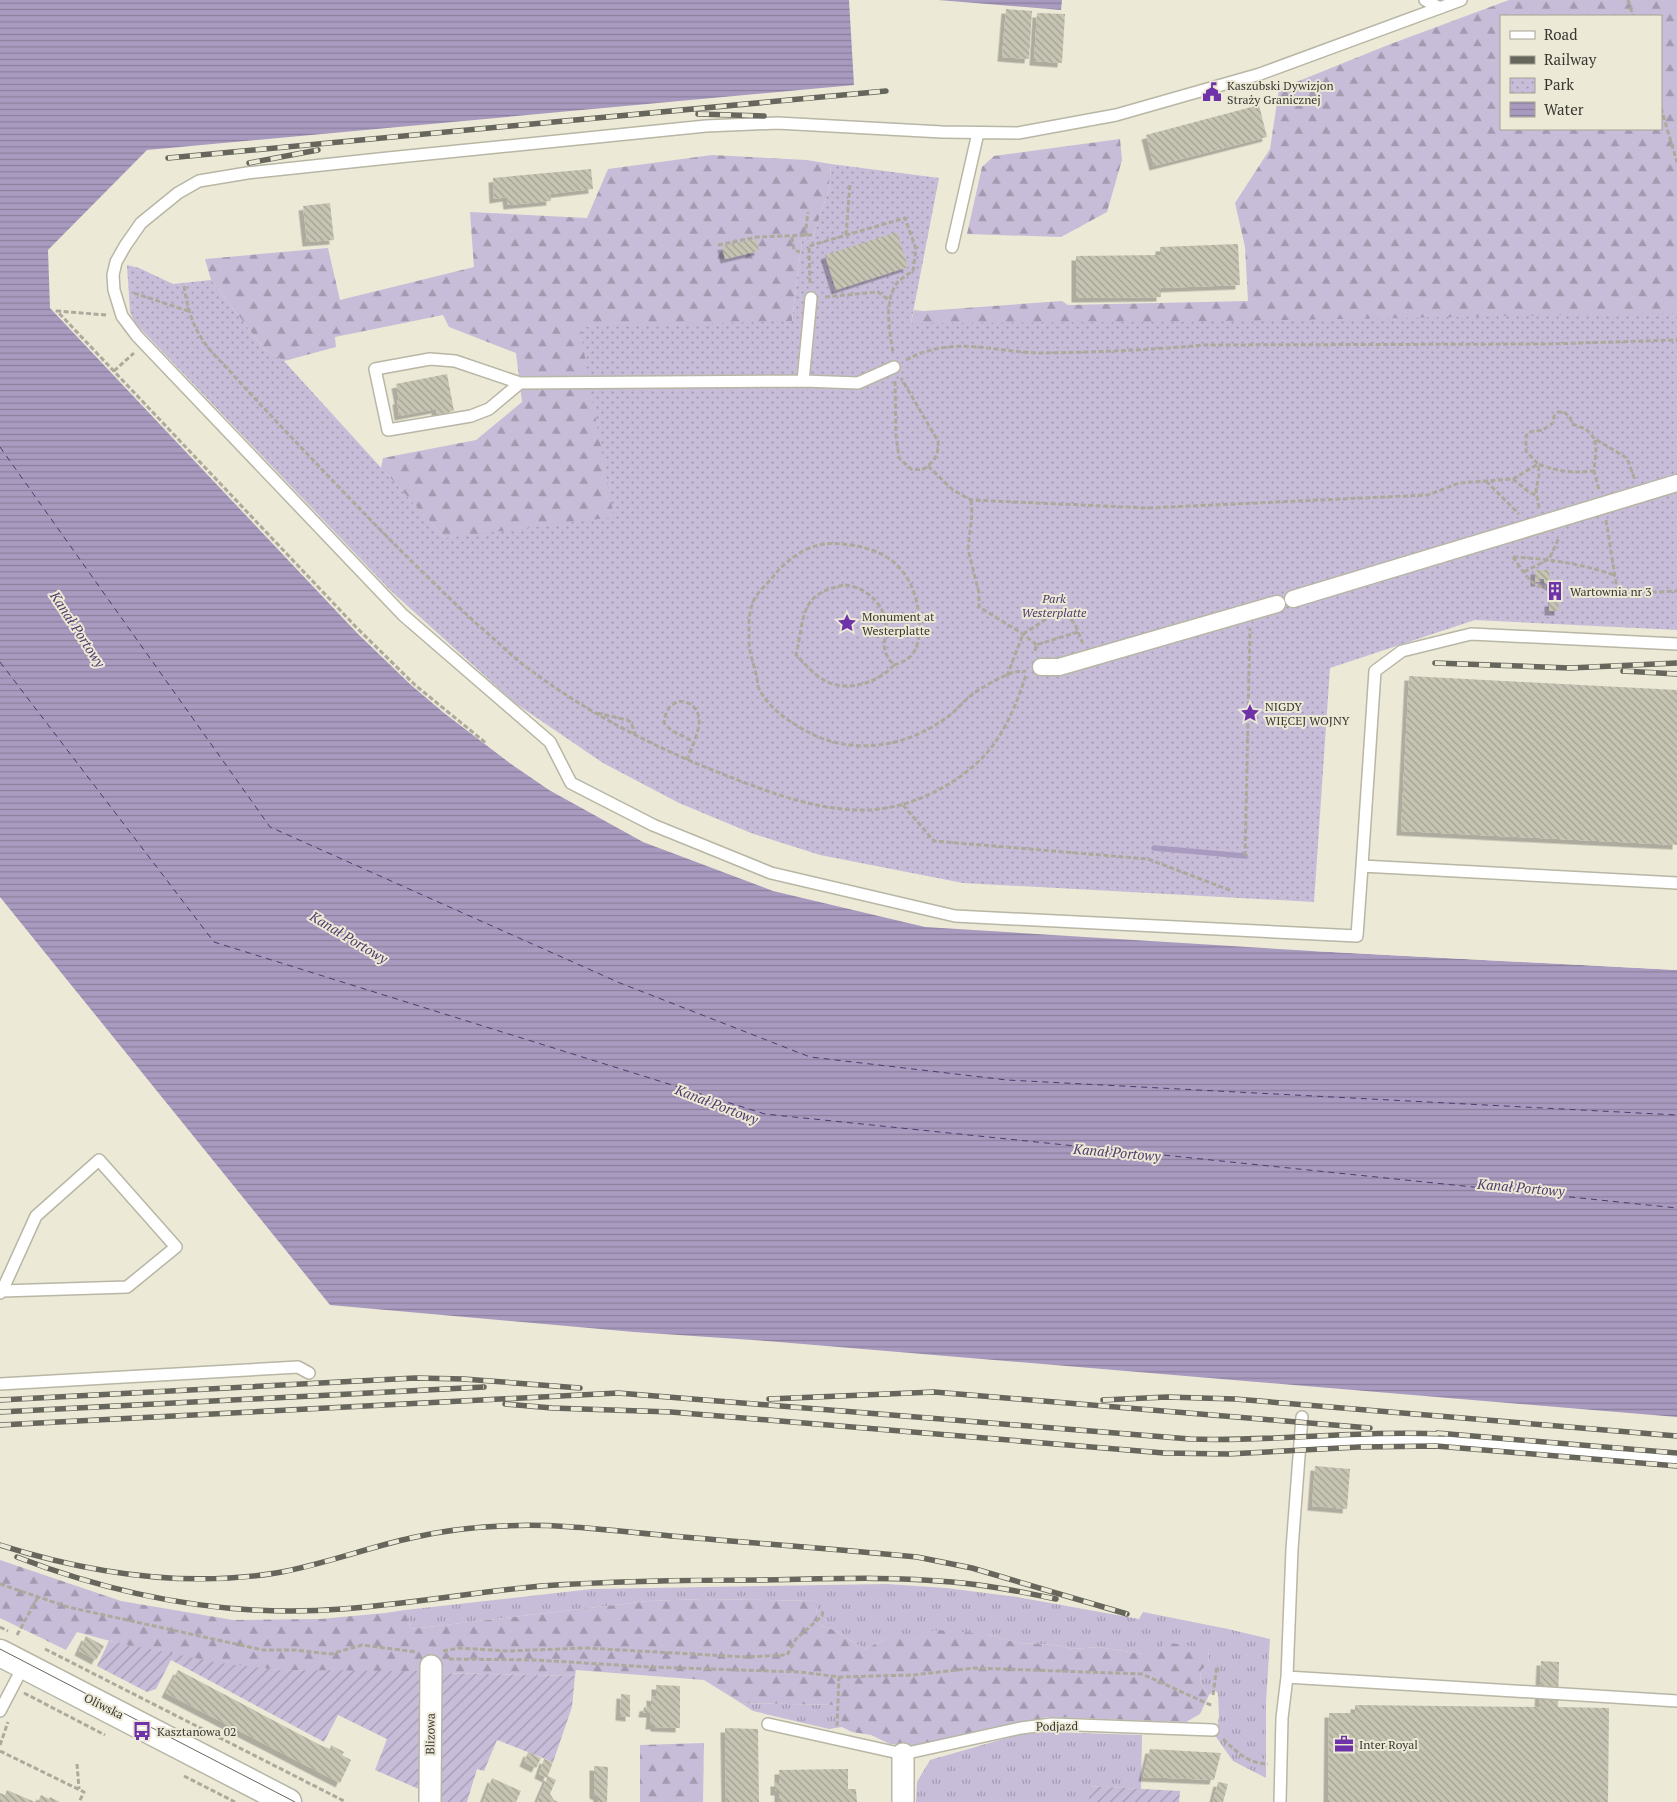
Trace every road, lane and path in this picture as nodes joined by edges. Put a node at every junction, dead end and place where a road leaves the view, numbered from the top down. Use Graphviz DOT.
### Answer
graph roads {
  1 [pos="1425,0"];
  2 [pos="1461,0"];
  3 [pos="1628,0"];
  4 [pos="1440,8"];
  5 [pos="1633,15"];
  6 [pos="1662,111"];
  7 [pos="978,133"];
  8 [pos="1677,162"];
  9 [pos="850,184"];
  10 [pos="808,212"];
  11 [pos="812,235"];
  12 [pos="846,235"];
  13 [pos="805,236"];
  14 [pos="792,237"];
  15 [pos="718,245"];
  16 [pos="952,247"];
  17 [pos="800,252"];
  18 [pos="184,286"];
  19 [pos="134,293"];
  20 [pos="811,298"];
  21 [pos="890,301"];
  22 [pos="188,311"];
  23 [pos="122,316"];
  24 [pos="1677,340"];
  25 [pos="144,344"];
  26 [pos="894,367"];
  27 [pos="114,371"];
  28 [pos="803,381"];
  29 [pos="520,383"];
  30 [pos="1595,439"];
  31 [pos="1538,464"];
  32 [pos="928,466"];
  33 [pos="1594,471"];
  34 [pos="1513,479"];
  35 [pos="1486,481"];
  36 [pos="1677,483"];
  37 [pos="1598,484"];
  38 [pos="1537,495"];
  39 [pos="1638,495"];
  40 [pos="971,500"];
  41 [pos="1538,500"];
  42 [pos="1604,505"];
  43 [pos="1577,513"];
  44 [pos="1532,526"];
  45 [pos="1499,535"];
  46 [pos="1513,557"];
  47 [pos="1549,559"];
  48 [pos="1524,572"];
  49 [pos="1614,575"];
  50 [pos="1546,587"];
  51 [pos="1677,591"];
  52 [pos="1249,612"];
  53 [pos="1078,632"];
  54 [pos="1023,634"];
  55 [pos="1677,644"];
  56 [pos="1036,645"];
  57 [pos="1044,650"];
  58 [pos="1088,659"];
  59 [pos="1034,664"];
  60 [pos="894,666"];
  61 [pos="1020,672"];
  62 [pos="1007,676"];
  63 [pos="594,713"];
  64 [pos="635,734"];
  65 [pos="693,742"];
  66 [pos="486,743"];
  67 [pos="687,760"];
  68 [pos="903,805"];
  69 [pos="1245,856"];
  70 [pos="1362,866"];
  71 [pos="1677,883"];
  72 [pos="1232,891"];
  73 [pos="1,1292"];
  74 [pos="309,1373"];
  75 [pos="0,1384"];
  76 [pos="1302,1416"];
  77 [pos="1300,1444"];
  78 [pos="1677,1460"];
  79 [pos="0,1584"];
  80 [pos="38,1597"];
  81 [pos="824,1611"];
  82 [pos="0,1627"];
  83 [pos="44,1648"];
  84 [pos="0,1653"];
  85 [pos="433,1657"];
  86 [pos="1217,1665"];
  87 [pos="18,1676"];
  88 [pos="839,1677"];
  89 [pos="1287,1677"];
  90 [pos="1213,1695"];
  91 [pos="1677,1701"];
  92 [pos="1213,1706"];
  93 [pos="0,1711"];
  94 [pos="768,1724"];
  95 [pos="1213,1730"];
  96 [pos="109,1737"];
  97 [pos="837,1739"];
  98 [pos="0,1751"];
  99 [pos="903,1754"];
  100 [pos="77,1764"];
  101 [pos="1264,1764"];
  102 [pos="177,1772"];
  103 [pos="79,1790"];
  104 [pos="79,1802"];
  105 [pos="234,1802"];
  106 [pos="288,1802"];
  107 [pos="346,1802"];
  108 [pos="430,1802"];
  109 [pos="903,1802"];
  110 [pos="1280,1802"];
  1 -- 4 [label="lane"];
  2 -- 4 [label="lane"];
  3 -- 5 [label="path"];
  4 -- 7 [label="lane"];
  6 -- 8 [label="path"];
  7 -- 16 [label="lane"];
  7 -- 23 [label="lane"];
  9 -- 12 [label="path"];
  10 -- 13 [label="path"];
  11 -- 13 [label="path"];
  12 -- 20 [label="path"];
  12 -- 21 [label="path"];
  13 -- 14 [label="path"];
  14 -- 15 [label="path"];
  14 -- 17 [label="path"];
  18 -- 22 [label="path"];
  19 -- 22 [label="path"];
  20 -- 21 [label="path"];
  20 -- 28 [label="lane"];
  21 -- 26 [label="path"];
  22 -- 63 [label="path"];
  23 -- 25 [label="lane"];
  23 -- 27 [label="path"];
  24 -- 26 [label="path"];
  25 -- 27 [label="path"];
  25 -- 70 [label="lane"];
  26 -- 28 [label="lane"];
  26 -- 32 [label="path"];
  26 -- 32 [label="path"];
  27 -- 66 [label="path"];
  28 -- 29 [label="lane"];
  29 -- 29 [label="lane"];
  30 -- 31 [label="path"];
  30 -- 33 [label="path"];
  30 -- 39 [label="path"];
  31 -- 33 [label="path"];
  31 -- 34 [label="path"];
  31 -- 38 [label="path"];
  32 -- 40 [label="path"];
  33 -- 37 [label="path"];
  34 -- 35 [label="path"];
  34 -- 38 [label="path"];
  35 -- 40 [label="path"];
  35 -- 44 [label="path"];
  36 -- 39 [label="street"];
  38 -- 41 [label="path"];
  39 -- 42 [label="street"];
  40 -- 54 [label="path"];
  42 -- 43 [label="street"];
  42 -- 49 [label="path"];
  43 -- 44 [label="street"];
  43 -- 47 [label="path"];
  44 -- 45 [label="street"];
  45 -- 46 [label="path"];
  45 -- 52 [label="street"];
  46 -- 47 [label="path"];
  46 -- 48 [label="path"];
  47 -- 48 [label="path"];
  47 -- 49 [label="path"];
  48 -- 50 [label="path"];
  49 -- 51 [label="path"];
  52 -- 58 [label="street"];
  52 -- 69 [label="path"];
  53 -- 54 [label="path"];
  53 -- 56 [label="path"];
  53 -- 58 [label="path"];
  54 -- 56 [label="path"];
  54 -- 62 [label="path"];
  55 -- 70 [label="lane"];
  56 -- 57 [label="path"];
  56 -- 59 [label="path"];
  58 -- 59 [label="street"];
  59 -- 68 [label="path"];
  60 -- 60 [label="path"];
  60 -- 62 [label="path"];
  61 -- 62 [label="path"];
  63 -- 64 [label="path"];
  63 -- 64 [label="path"];
  64 -- 67 [label="path"];
  65 -- 65 [label="path"];
  65 -- 67 [label="path"];
  67 -- 68 [label="path"];
  68 -- 72 [label="path"];
  70 -- 71 [label="lane"];
  73 -- 73 [label="lane"];
  74 -- 75 [label="lane"];
  76 -- 77 [label="lane"];
  77 -- 78 [label="lane"];
  77 -- 89 [label="lane"];
  79 -- 80 [label="path"];
  80 -- 82 [label="path"];
  80 -- 85 [label="path"];
  81 -- 85 [label="path"];
  83 -- 107 [label="path"];
  84 -- 87 [label="street, Oliwska"];
  85 -- 88 [label="path"];
  85 -- 108 [label="street, Blizowa"];
  86 -- 90 [label="path"];
  87 -- 93 [label="lane"];
  87 -- 96 [label="path"];
  87 -- 106 [label="street, Oliwska"];
  88 -- 92 [label="path"];
  88 -- 97 [label="path"];
  89 -- 91 [label="lane"];
  89 -- 110 [label="lane"];
  94 -- 97 [label="lane, Podjazd"];
  95 -- 99 [label="lane, Podjazd"];
  95 -- 101 [label="path"];
  97 -- 99 [label="lane, Podjazd"];
  98 -- 103 [label="path"];
  99 -- 109 [label="street"];
  100 -- 103 [label="path"];
  102 -- 105 [label="path"];
  103 -- 104 [label="path"];
}
